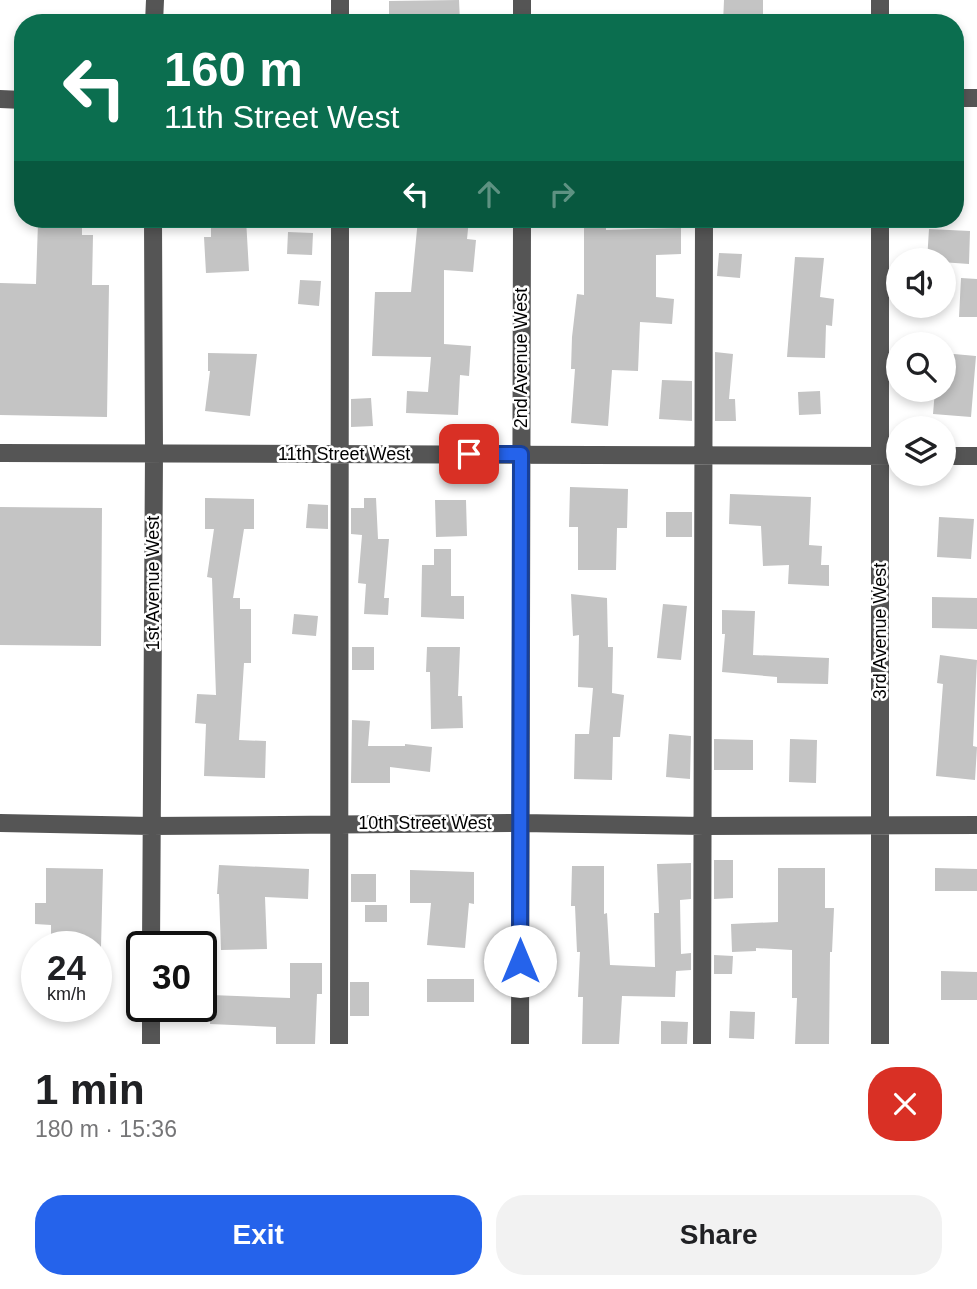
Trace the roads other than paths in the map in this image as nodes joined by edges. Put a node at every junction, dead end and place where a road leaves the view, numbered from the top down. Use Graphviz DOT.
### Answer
graph roads {
  1 [pos="153,228"];
  2 [pos="340,228"];
  3 [pos="522,228"];
  4 [pos="704,228"];
  5 [pos="880,228"];
  6 [pos="887,416"];
  7 [pos="0,453"];
  8 [pos="154,453"];
  9 [pos="338,454"];
  10 [pos="521,454"];
  11 [pos="703,456"];
  12 [pos="886,456"];
  13 [pos="956,456"];
  14 [pos="977,456"];
  15 [pos="888,486"];
  16 [pos="0,823"];
  17 [pos="521,823"];
  18 [pos="340,824"];
  19 [pos="977,825"];
  20 [pos="151,826"];
  21 [pos="704,826"];
  22 [pos="880,826"];
  23 [pos="151,931"];
  24 [pos="151,1022"];
  25 [pos="151,1044"];
  26 [pos="340,1044"];
  27 [pos="520,1044"];
  28 [pos="702,1044"];
  29 [pos="880,1044"];
  1 -- 8 [label="street, 1st Avenue West"];
  2 -- 9 [label="street"];
  3 -- 10 [label="street, 2nd Avenue West"];
  4 -- 11 [label="street"];
  5 -- 6 [label="street, 3rd Avenue West"];
  7 -- 8 [label="street, 11th Street West"];
  8 -- 9 [label="street, 11th Street West"];
  8 -- 20 [label="street, 1st Avenue West"];
  9 -- 10 [label="street, 11th Street West"];
  9 -- 18 [label="street"];
  10 -- 11 [label="street, 11th Street West"];
  10 -- 17 [label="street, 2nd Avenue West"];
  11 -- 12 [label="street, 11th Street West"];
  11 -- 21 [label="street"];
  13 -- 14 [label="street"];
  15 -- 22 [label="street, 3rd Avenue West"];
  16 -- 20 [label="street, 10th Street West"];
  17 -- 18 [label="street, 10th Street West"];
  17 -- 21 [label="street, 10th Street West"];
  17 -- 27 [label="street, 2nd Avenue West"];
  18 -- 20 [label="street, 10th Street West"];
  18 -- 26 [label="street"];
  19 -- 22 [label="street, 10th Street West"];
  20 -- 23 [label="street, 1st Avenue West"];
  21 -- 22 [label="street, 10th Street West"];
  21 -- 28 [label="street"];
  22 -- 29 [label="street, 3rd Avenue West"];
  24 -- 25 [label="street"];
}
